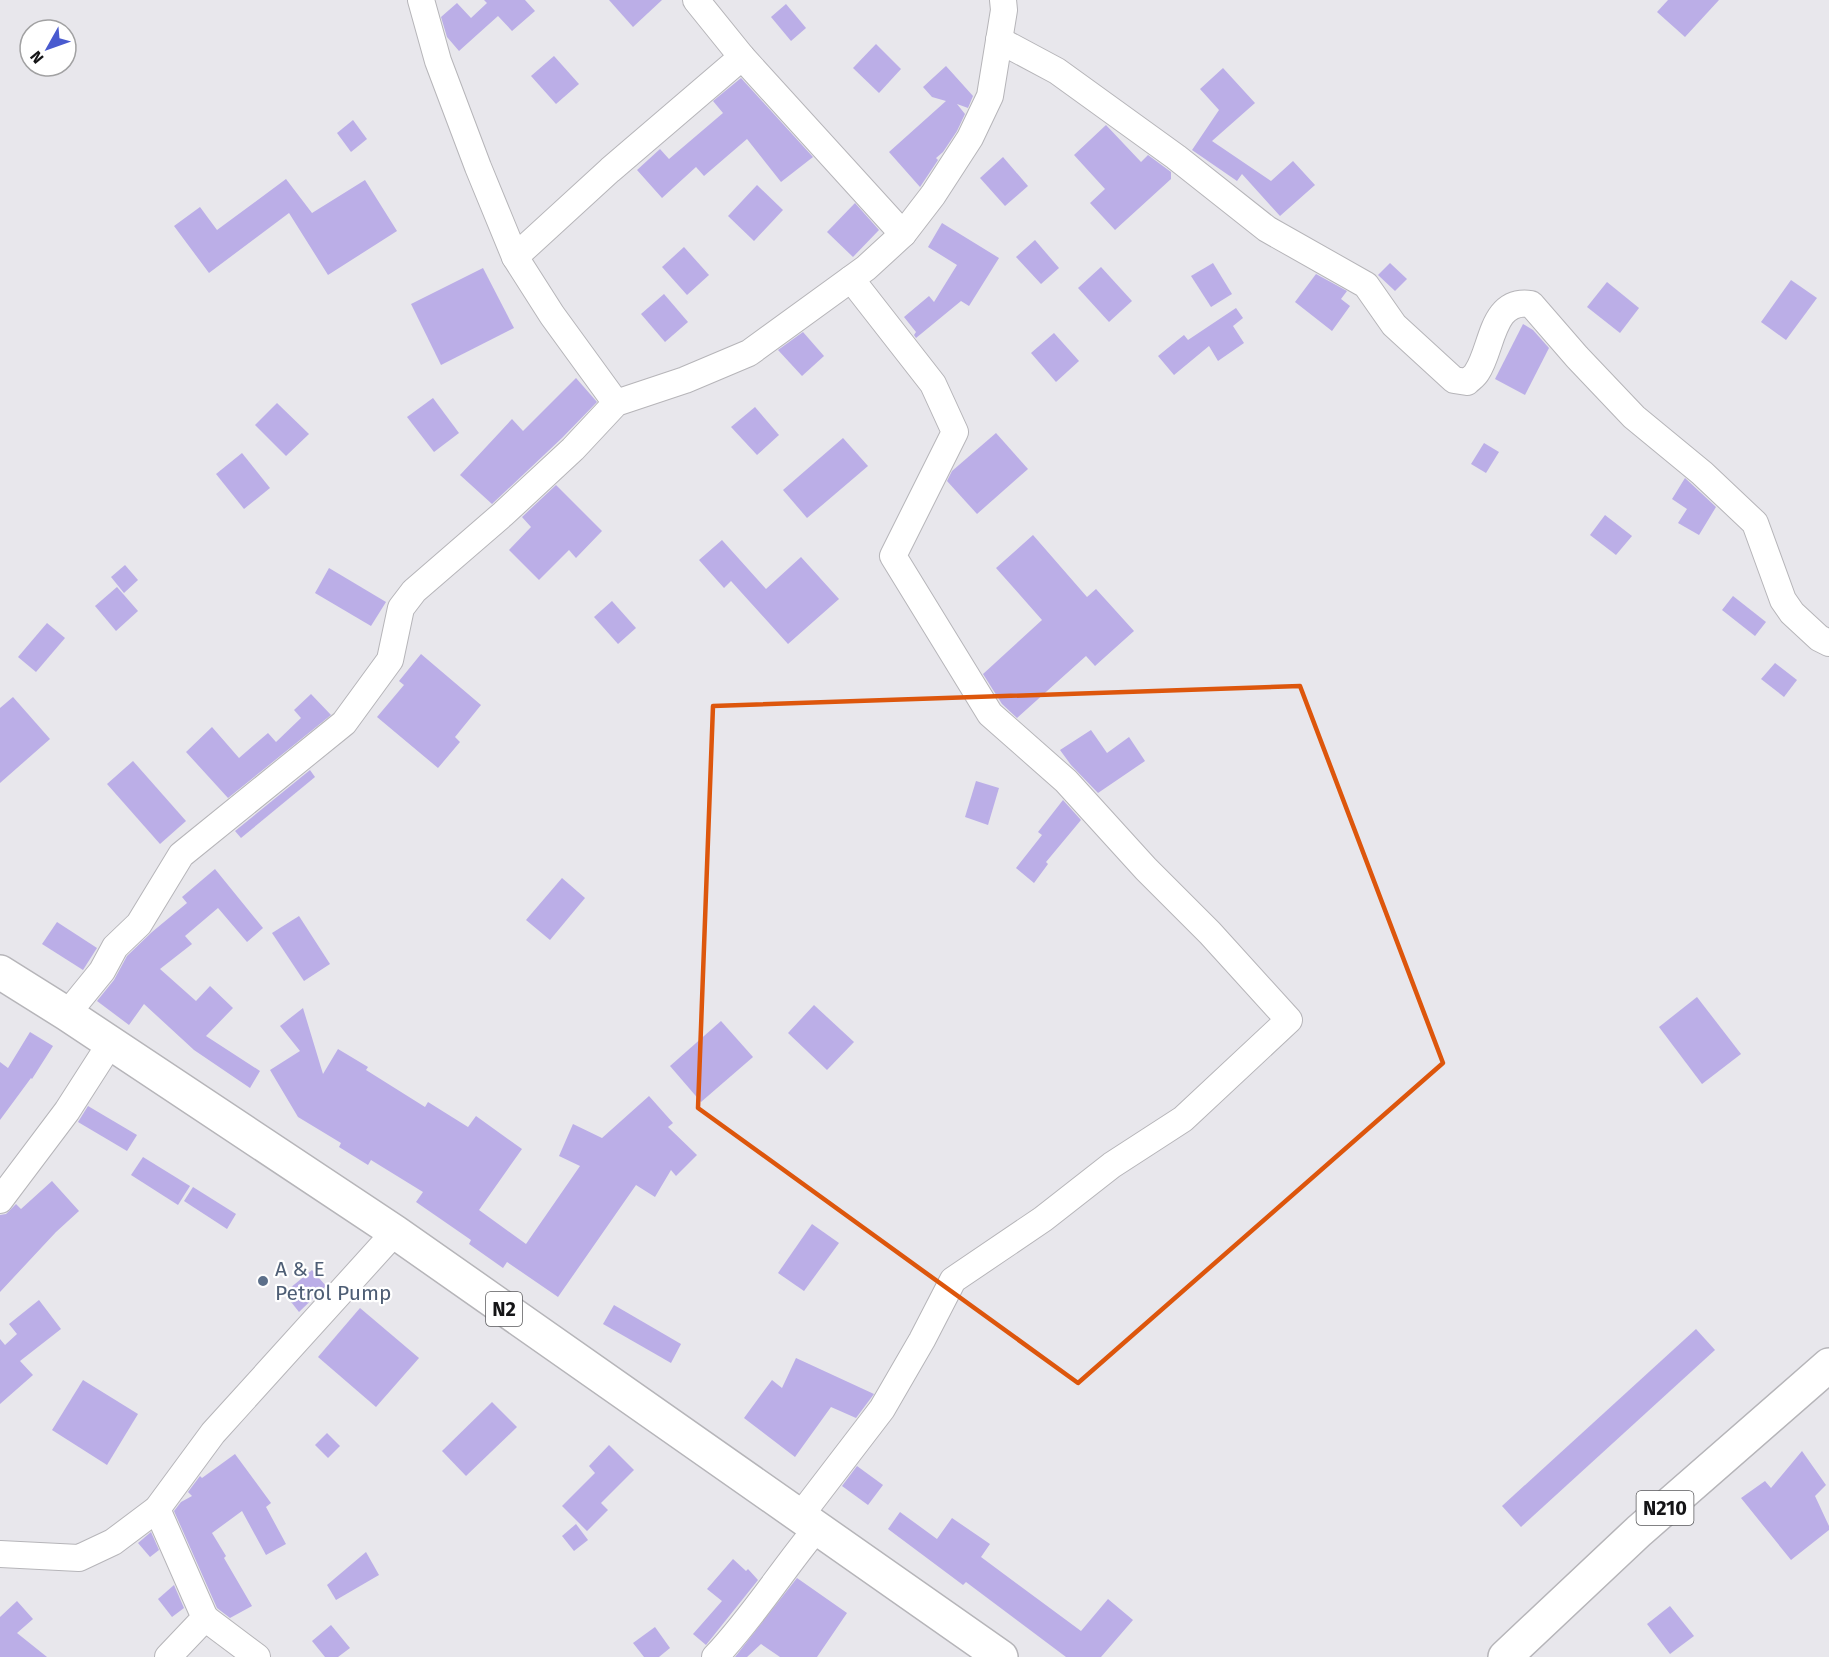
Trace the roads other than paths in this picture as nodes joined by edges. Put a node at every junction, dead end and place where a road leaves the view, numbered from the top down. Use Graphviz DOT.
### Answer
graph roads {
  1 [pos="421,0"];
  2 [pos="696,0"];
  3 [pos="1004,0"];
  4 [pos="999,40"];
  5 [pos="742,57"];
  6 [pos="903,234"];
  7 [pos="515,257"];
  8 [pos="851,279"];
  9 [pos="616,403"];
  10 [pos="1829,643"];
  11 [pos="0,972"];
  12 [pos="67,1014"];
  13 [pos="110,1044"];
  14 [pos="0,1200"];
  15 [pos="395,1232"];
  16 [pos="1829,1365"];
  17 [pos="157,1509"];
  18 [pos="808,1522"];
  19 [pos="0,1554"];
  20 [pos="205,1618"];
  21 [pos="168,1657"];
  22 [pos="257,1657"];
  23 [pos="716,1657"];
  24 [pos="1001,1657"];
  25 [pos="1505,1657"];
  1 -- 7 [label="street"];
  2 -- 5 [label="street"];
  3 -- 4 [label="street"];
  4 -- 6 [label="street"];
  4 -- 10 [label="street"];
  5 -- 6 [label="street"];
  5 -- 7 [label="street"];
  6 -- 8 [label="street"];
  7 -- 9 [label="street"];
  8 -- 9 [label="street"];
  8 -- 18 [label="street"];
  9 -- 12 [label="street"];
  11 -- 12 [label="highway, N2"];
  12 -- 13 [label="highway, N2"];
  13 -- 14 [label="street"];
  13 -- 15 [label="highway, N2"];
  15 -- 17 [label="street"];
  15 -- 18 [label="highway, N2"];
  16 -- 25 [label="highway, N210"];
  17 -- 19 [label="street"];
  17 -- 20 [label="street"];
  18 -- 23 [label="street"];
  18 -- 24 [label="highway, N2"];
  20 -- 21 [label="street"];
  20 -- 22 [label="street"];
}
